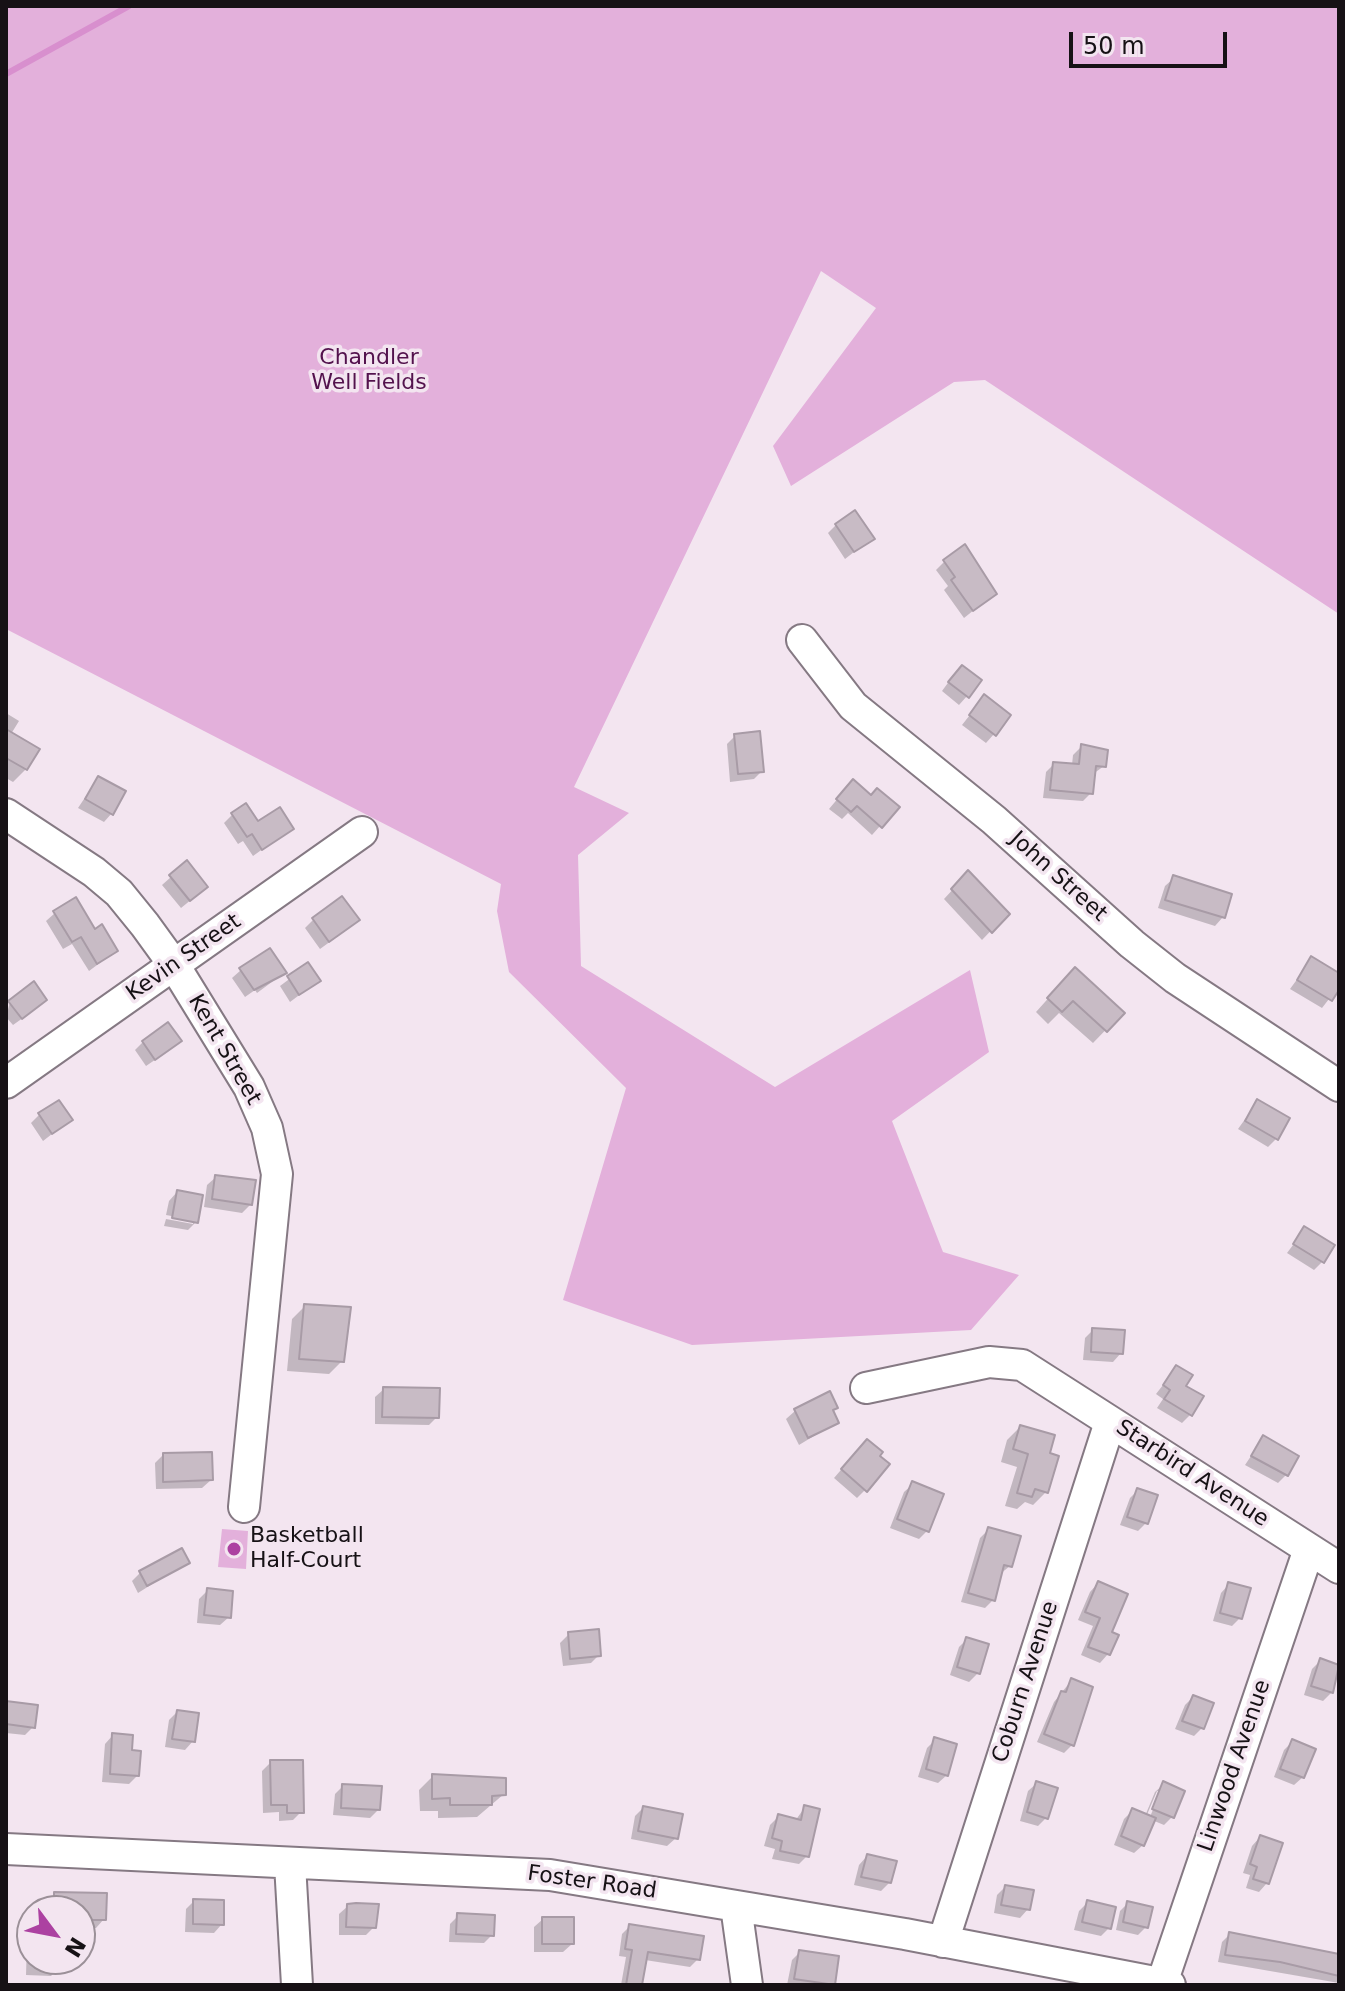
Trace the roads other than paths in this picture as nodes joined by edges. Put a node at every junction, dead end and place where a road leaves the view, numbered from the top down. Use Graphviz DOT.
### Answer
graph roads {
  1 [pos="802,640"];
  2 [pos="6,814"];
  3 [pos="362,832"];
  4 [pos="174,965"];
  5 [pos="6,1083"];
  6 [pos="1339,1086"];
  7 [pos="866,1388"];
  8 [pos="1110,1422"];
  9 [pos="244,1507"];
  10 [pos="1309,1549"];
  11 [pos="1339,1568"];
  12 [pos="6,1849"];
  13 [pos="290,1864"];
  14 [pos="736,1906"];
  15 [pos="943,1942"];
  16 [pos="1166,1984"];
  17 [pos="297,1985"];
  18 [pos="747,1985"];
  1 -- 6 [label="street, John Street"];
  2 -- 4 [label="street, Kent Street"];
  3 -- 4 [label="street, Kevin Street"];
  4 -- 5 [label="street, Kevin Street"];
  4 -- 9 [label="street, Kent Street"];
  7 -- 8 [label="street, Starbird Avenue"];
  8 -- 10 [label="street, Starbird Avenue"];
  8 -- 15 [label="street, Coburn Avenue"];
  10 -- 11 [label="street, Starbird Avenue"];
  10 -- 16 [label="street, Linwood Avenue"];
  12 -- 13 [label="street, Foster Road"];
  13 -- 14 [label="street, Foster Road"];
  13 -- 17 [label="street"];
  14 -- 15 [label="street, Foster Road"];
  14 -- 18 [label="street"];
  15 -- 16 [label="street, Foster Road"];
}
